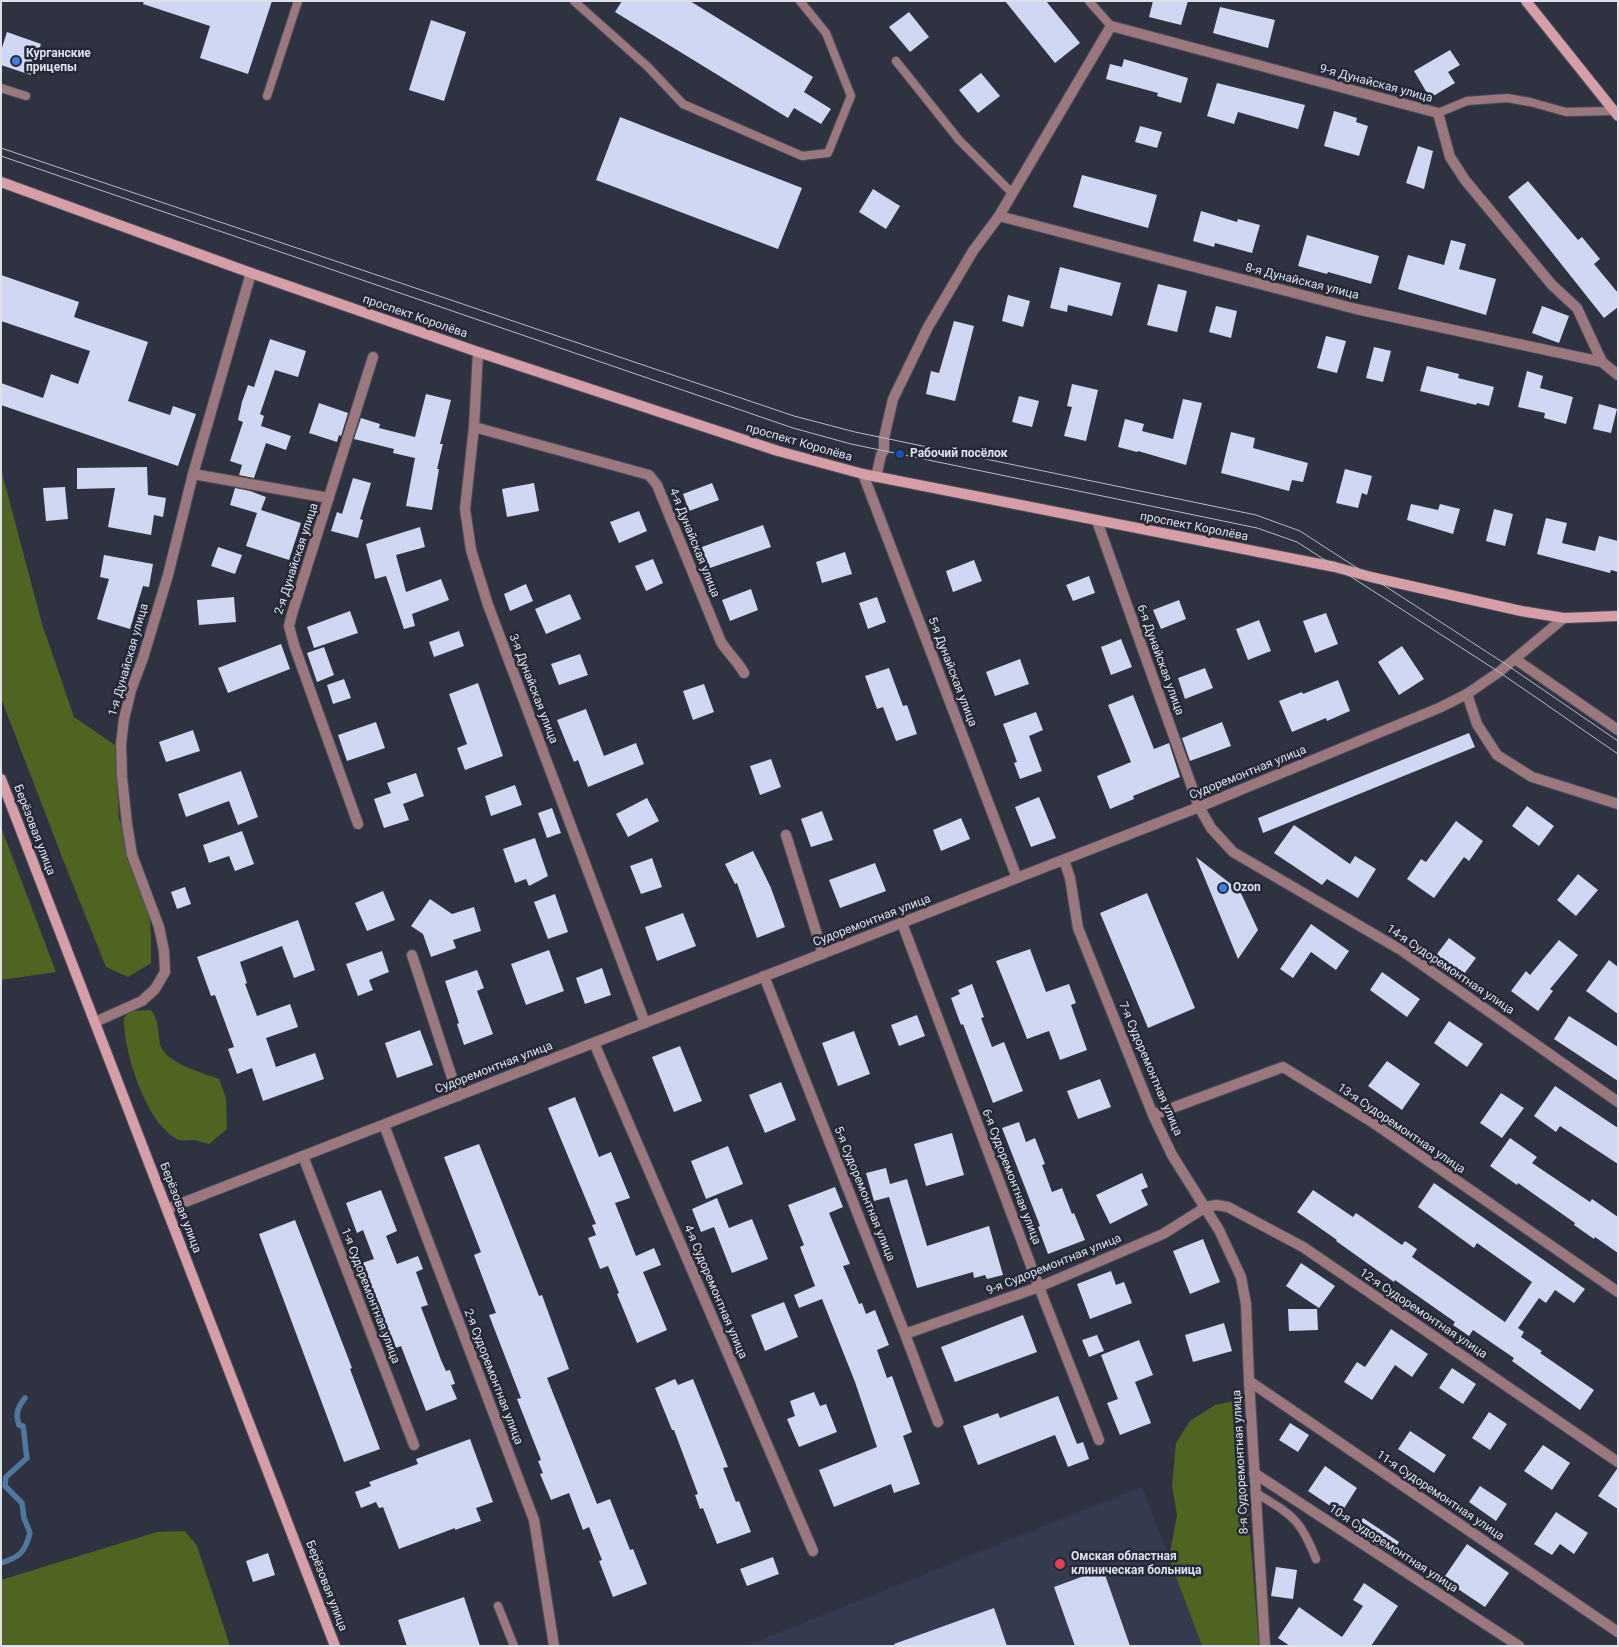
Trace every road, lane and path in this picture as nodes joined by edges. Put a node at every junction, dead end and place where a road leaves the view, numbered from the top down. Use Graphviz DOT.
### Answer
graph roads {
  1 [pos="298,1"];
  2 [pos="574,1"];
  3 [pos="800,1"];
  4 [pos="1089,1"];
  5 [pos="1526,1"];
  6 [pos="1111,26"];
  7 [pos="896,61"];
  8 [pos="1,88"];
  9 [pos="26,96"];
  10 [pos="267,96"];
  11 [pos="1438,113"];
  12 [pos="1616,114"];
  13 [pos="1,182"];
  14 [pos="1012,194"];
  15 [pos="999,216"];
  16 [pos="251,273"];
  17 [pos="478,352"];
  18 [pos="373,357"];
  19 [pos="1602,362"];
  20 [pos="1618,375"];
  21 [pos="474,427"];
  22 [pos="193,474"];
  23 [pos="863,474"];
  24 [pos="876,477"];
  25 [pos="330,498"];
  26 [pos="1097,521"];
  27 [pos="1618,616"];
  28 [pos="1564,618"];
  29 [pos="1515,659"];
  30 [pos="744,673"];
  31 [pos="1468,694"];
  32 [pos="1618,730"];
  33 [pos="1,779"];
  34 [pos="1618,804"];
  35 [pos="1200,807"];
  36 [pos="358,824"];
  37 [pos="786,835"];
  38 [pos="1064,860"];
  39 [pos="1017,878"];
  40 [pos="902,923"];
  41 [pos="822,954"];
  42 [pos="412,955"];
  43 [pos="764,976"];
  44 [pos="95,1022"];
  45 [pos="645,1023"];
  46 [pos="594,1043"];
  47 [pos="458,1096"];
  48 [pos="1618,1102"];
  49 [pos="1153,1115"];
  50 [pos="384,1125"];
  51 [pos="303,1156"];
  52 [pos="1206,1207"];
  53 [pos="167,1209"];
  54 [pos="1241,1277"];
  55 [pos="1038,1287"];
  56 [pos="1618,1292"];
  57 [pos="905,1334"];
  58 [pos="1249,1381"];
  59 [pos="938,1422"];
  60 [pos="1099,1440"];
  61 [pos="414,1445"];
  62 [pos="1618,1462"];
  63 [pos="1254,1473"];
  64 [pos="1256,1493"];
  65 [pos="813,1551"];
  66 [pos="1316,1559"];
  67 [pos="498,1606"];
  68 [pos="1618,1632"];
  69 [pos="335,1646"];
  70 [pos="514,1646"];
  71 [pos="554,1646"];
  72 [pos="1265,1646"];
  73 [pos="1519,1646"];
  1 -- 10 [label="lane"];
  2 -- 3 [label="lane"];
  4 -- 6 [label="lane"];
  5 -- 12 [label="main road"];
  6 -- 11 [label="street, 9-я Дунайская улица"];
  6 -- 14 [label="street"];
  7 -- 14 [label="lane"];
  8 -- 9 [label="lane"];
  11 -- 12 [label="lane"];
  11 -- 19 [label="street, 9-я Дунайская улица"];
  13 -- 16 [label="main road, проспект Королёва"];
  14 -- 15 [label="street"];
  15 -- 19 [label="street, 8-я Дунайская улица"];
  15 -- 24 [label="street"];
  16 -- 17 [label="main road, проспект Королёва"];
  16 -- 22 [label="street, 1-я Дунайская улица"];
  17 -- 21 [label="street, 3-я Дунайская улица"];
  17 -- 23 [label="main road, проспект Королёва"];
  18 -- 25 [label="street, 2-я Дунайская улица"];
  19 -- 20 [label="street, 9-я Дунайская улица"];
  21 -- 30 [label="street, 4-я Дунайская улица"];
  21 -- 45 [label="street, 3-я Дунайская улица"];
  22 -- 25 [label="street"];
  22 -- 44 [label="street, 1-я Дунайская улица"];
  23 -- 24 [label="main road, проспект Королёва"];
  23 -- 39 [label="street, 5-я Дунайская улица"];
  24 -- 26 [label="main road, проспект Королёва"];
  25 -- 36 [label="street, 2-я Дунайская улица"];
  26 -- 28 [label="main road, проспект Королёва"];
  26 -- 35 [label="street, 6-я Дунайская улица"];
  27 -- 28 [label="main road, проспект Королёва"];
  28 -- 29 [label="street, Судоремонтная улица"];
  29 -- 31 [label="street, Судоремонтная улица"];
  29 -- 32 [label="street"];
  31 -- 34 [label="street"];
  31 -- 35 [label="street, Судоремонтная улица"];
  33 -- 44 [label="main road, Берёзовая улица"];
  35 -- 38 [label="street, Судоремонтная улица"];
  35 -- 48 [label="street, 14-я Судоремонтная улица"];
  37 -- 41 [label="street"];
  38 -- 39 [label="street, Судоремонтная улица"];
  38 -- 49 [label="street, 7-я Судоремонтная улица"];
  39 -- 40 [label="street, Судоремонтная улица"];
  40 -- 41 [label="street, Судоремонтная улица"];
  40 -- 55 [label="street, 6-я Судоремонтная улица"];
  41 -- 43 [label="street, Судоремонтная улица"];
  42 -- 47 [label="street"];
  43 -- 45 [label="street, Судоремонтная улица"];
  43 -- 57 [label="street, 5-я Судоремонтная улица"];
  44 -- 53 [label="main road, Берёзовая улица"];
  45 -- 46 [label="street, Судоремонтная улица"];
  46 -- 47 [label="street, Судоремонтная улица"];
  46 -- 65 [label="street, 4-я Судоремонтная улица"];
  47 -- 50 [label="street, Судоремонтная улица"];
  49 -- 52 [label="street, 7-я Судоремонтная улица"];
  49 -- 56 [label="street, 13-я Судоремонтная улица"];
  50 -- 51 [label="street, Судоремонтная улица"];
  50 -- 71 [label="street, 2-я Судоремонтная улица"];
  51 -- 53 [label="street, Судоремонтная улица"];
  51 -- 61 [label="street, 1-я Судоремонтная улица"];
  52 -- 54 [label="street, 7-я Судоремонтная улица"];
  52 -- 55 [label="street, 9-я Судоремонтная улица"];
  52 -- 62 [label="street, 12-я Судоремонтная улица"];
  53 -- 69 [label="main road, Берёзовая улица"];
  54 -- 58 [label="street, 8-я Судоремонтная улица"];
  55 -- 57 [label="street, 9-я Судоремонтная улица"];
  55 -- 60 [label="street, 6-я Судоремонтная улица"];
  57 -- 59 [label="street, 5-я Судоремонтная улица"];
  58 -- 63 [label="street, 8-я Судоремонтная улица"];
  58 -- 68 [label="street, 11-я Судоремонтная улица"];
  63 -- 64 [label="street, 8-я Судоремонтная улица"];
  63 -- 73 [label="street, 10-я Судоремонтная улица"];
  64 -- 66 [label="lane"];
  64 -- 72 [label="street, 8-я Судоремонтная улица"];
  67 -- 70 [label="lane"];
}
